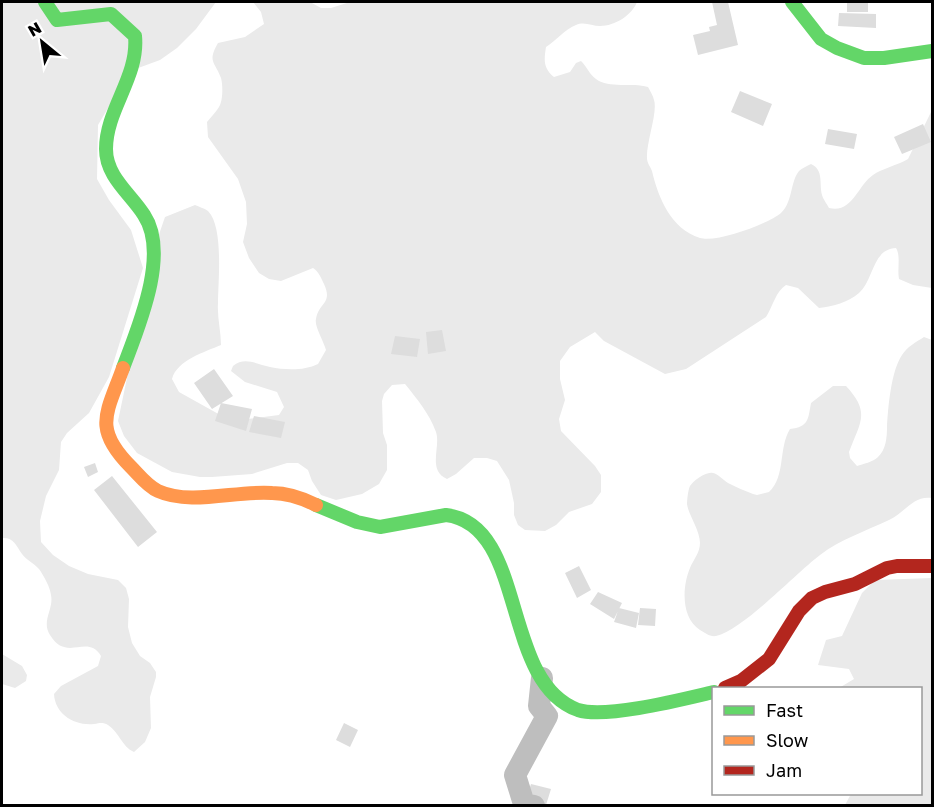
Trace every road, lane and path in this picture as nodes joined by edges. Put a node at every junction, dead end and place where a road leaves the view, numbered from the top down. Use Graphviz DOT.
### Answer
graph roads {
  1 [pos="45,2"];
  2 [pos="792,2"];
  3 [pos="933,51"];
  4 [pos="933,566"];
  5 [pos="542,678"];
  6 [pos="727,687"];
  7 [pos="712,692"];
  8 [pos="534,806"];
  1 -- 5 [label="main road"];
  2 -- 3 [label="main road"];
  4 -- 6 [label="main road"];
  5 -- 7 [label="main road"];
  5 -- 8 [label="street"];
}
